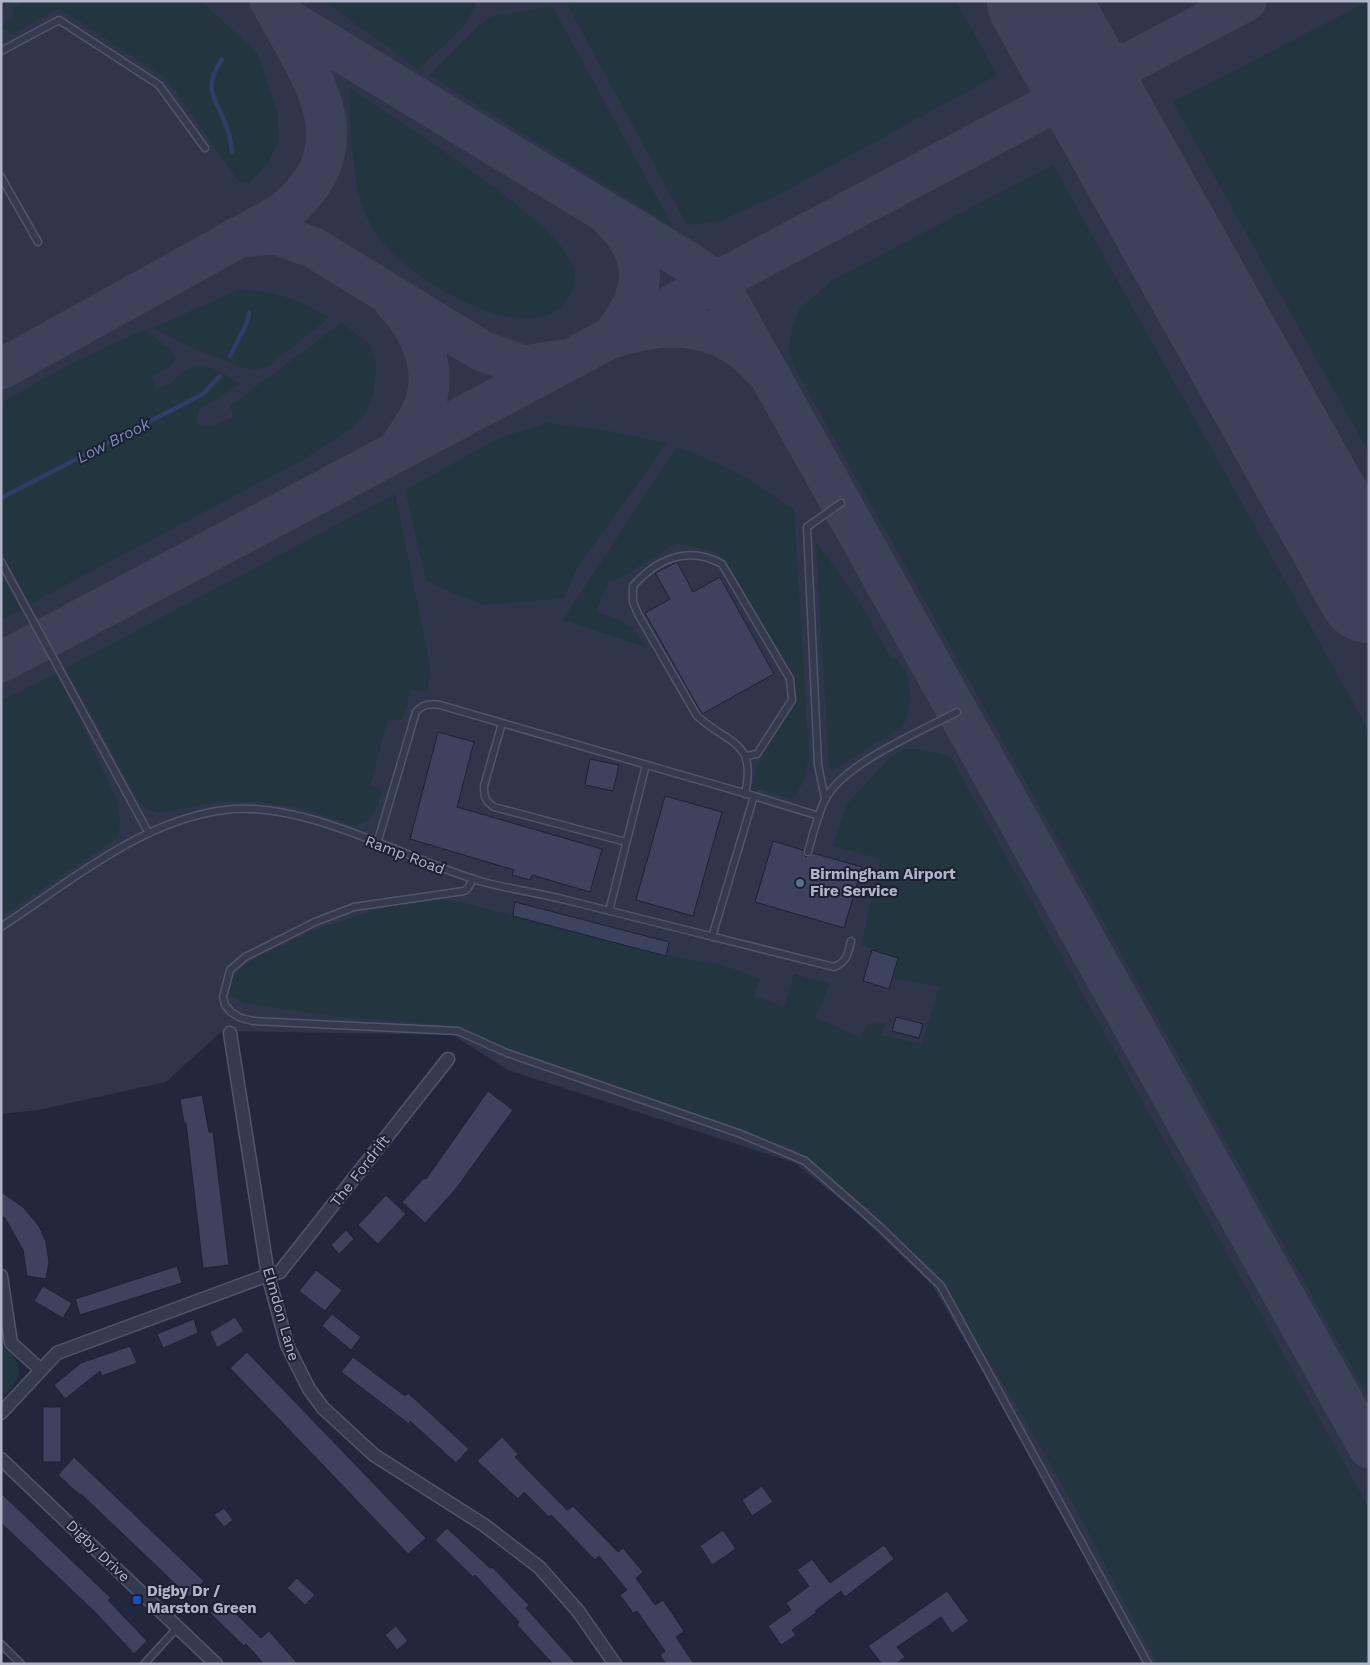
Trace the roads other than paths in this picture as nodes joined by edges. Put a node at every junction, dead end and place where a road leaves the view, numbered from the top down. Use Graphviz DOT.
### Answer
graph roads {
  1 [pos="1,51"];
  2 [pos="205,148"];
  3 [pos="1,177"];
  4 [pos="38,242"];
  5 [pos="841,504"];
  6 [pos="1,562"];
  7 [pos="957,712"];
  8 [pos="502,723"];
  9 [pos="746,756"];
  10 [pos="646,765"];
  11 [pos="745,794"];
  12 [pos="754,796"];
  13 [pos="825,800"];
  14 [pos="819,816"];
  15 [pos="148,832"];
  16 [pos="626,842"];
  17 [pos="377,844"];
  18 [pos="808,852"];
  19 [pos="473,879"];
  20 [pos="609,911"];
  21 [pos="1,927"];
  22 [pos="712,937"];
  23 [pos="851,941"];
  24 [pos="230,1032"];
  25 [pos="448,1060"];
  26 [pos="268,1275"];
  27 [pos="1,1276"];
  28 [pos="41,1370"];
  29 [pos="1,1413"];
  30 [pos="1,1460"];
  31 [pos="178,1627"];
  32 [pos="1,1644"];
  33 [pos="21,1664"];
  34 [pos="144,1664"];
  35 [pos="216,1664"];
  36 [pos="615,1664"];
  37 [pos="1148,1664"];
  1 -- 2 [label="lane"];
  3 -- 4 [label="lane"];
  5 -- 13 [label="lane"];
  6 -- 15 [label="lane"];
  7 -- 13 [label="lane"];
  8 -- 10 [label="lane"];
  8 -- 16 [label="lane"];
  8 -- 17 [label="lane"];
  9 -- 9 [label="lane"];
  9 -- 11 [label="lane"];
  10 -- 11 [label="lane"];
  10 -- 16 [label="lane"];
  11 -- 12 [label="lane"];
  12 -- 14 [label="lane"];
  12 -- 22 [label="lane"];
  13 -- 14 [label="lane"];
  14 -- 18 [label="lane"];
  15 -- 17 [label="lane, Ramp Road"];
  15 -- 21 [label="lane, Ramp Road"];
  16 -- 20 [label="lane"];
  17 -- 19 [label="lane, Ramp Road"];
  19 -- 20 [label="lane, Ramp Road"];
  19 -- 37 [label="lane"];
  20 -- 22 [label="lane, Ramp Road"];
  22 -- 23 [label="lane, Ramp Road"];
  24 -- 26 [label="street, Elmdon Lane"];
  25 -- 26 [label="street, The Fordrift"];
  26 -- 28 [label="street"];
  26 -- 36 [label="street, Elmdon Lane"];
  27 -- 28 [label="street"];
  28 -- 29 [label="street"];
  30 -- 31 [label="street, Digby Drive"];
  31 -- 34 [label="lane"];
  31 -- 35 [label="street, Digby Drive"];
  32 -- 33 [label="lane"];
}
